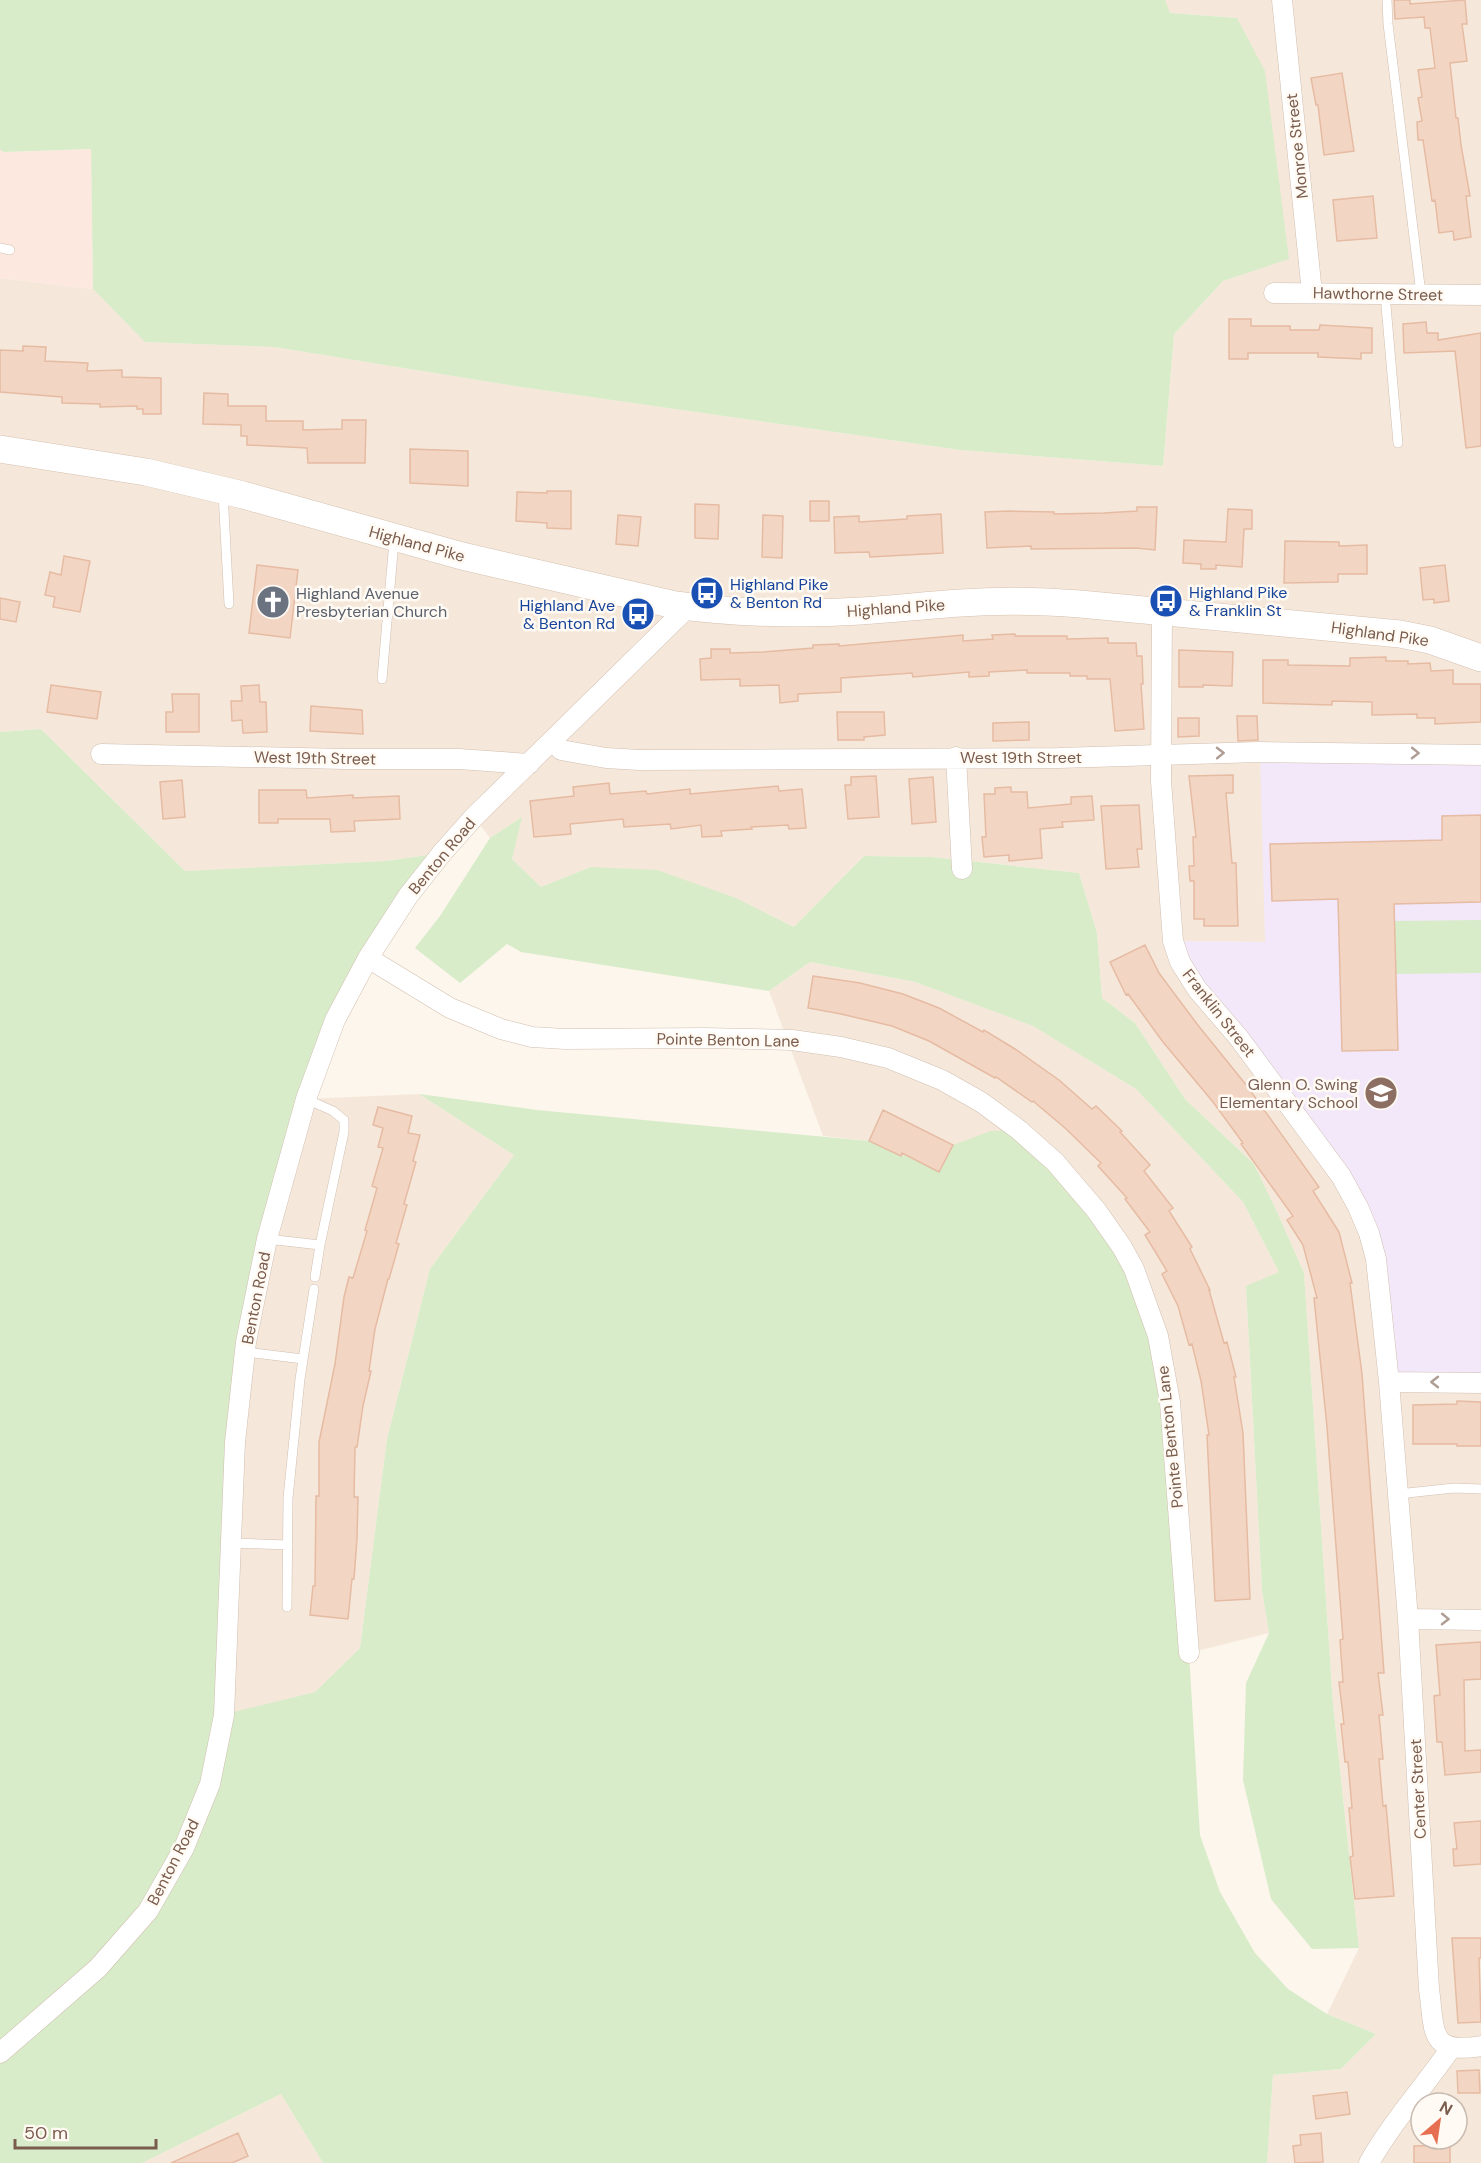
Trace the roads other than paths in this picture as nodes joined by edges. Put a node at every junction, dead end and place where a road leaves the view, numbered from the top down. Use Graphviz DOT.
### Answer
graph roads {
  1 [pos="1282,0"];
  2 [pos="1387,0"];
  3 [pos="1274,293"];
  4 [pos="1312,293"];
  5 [pos="1385,294"];
  6 [pos="1421,294"];
  7 [pos="1481,295"];
  8 [pos="1398,443"];
  9 [pos="0,449"];
  10 [pos="223,490"];
  11 [pos="394,539"];
  12 [pos="229,604"];
  13 [pos="688,607"];
  14 [pos="1162,611"];
  15 [pos="1481,658"];
  16 [pos="382,679"];
  17 [pos="561,750"];
  18 [pos="101,754"];
  19 [pos="1161,754"];
  20 [pos="1481,755"];
  21 [pos="956,757"];
  22 [pos="528,764"];
  23 [pos="962,869"];
  24 [pos="368,958"];
  25 [pos="306,1099"];
  26 [pos="267,1239"];
  27 [pos="320,1245"];
  28 [pos="315,1277"];
  29 [pos="314,1289"];
  30 [pos="245,1352"];
  31 [pos="303,1359"];
  32 [pos="1389,1382"];
  33 [pos="1481,1383"];
  34 [pos="1481,1489"];
  35 [pos="1398,1494"];
  36 [pos="231,1543"];
  37 [pos="288,1545"];
  38 [pos="287,1607"];
  39 [pos="1408,1619"];
  40 [pos="1481,1620"];
  41 [pos="1189,1653"];
  42 [pos="1481,2046"];
  43 [pos="1450,2048"];
  44 [pos="0,2053"];
  45 [pos="1369,2163"];
  1 -- 4 [label="street, Monroe Street"];
  2 -- 6 [label="lane"];
  3 -- 4 [label="street, Hawthorne Street"];
  4 -- 5 [label="street, Hawthorne Street"];
  5 -- 6 [label="street, Hawthorne Street"];
  5 -- 8 [label="lane"];
  6 -- 7 [label="street, Hawthorne Street"];
  9 -- 10 [label="street, Highland Pike"];
  10 -- 11 [label="street, Highland Pike"];
  10 -- 12 [label="lane"];
  11 -- 13 [label="street, Highland Pike"];
  11 -- 16 [label="lane"];
  13 -- 14 [label="street, Highland Pike"];
  13 -- 22 [label="street, Benton Road"];
  14 -- 15 [label="street, Highland Pike"];
  14 -- 19 [label="street, Franklin Street"];
  17 -- 21 [label="street, West 19th Street"];
  18 -- 22 [label="street, West 19th Street"];
  19 -- 20 [label="street, West 19th Street, one-way"];
  19 -- 21 [label="street, West 19th Street"];
  19 -- 32 [label="street, Franklin Street"];
  21 -- 23 [label="street"];
  22 -- 24 [label="street, Benton Road"];
  24 -- 25 [label="street, Benton Road"];
  24 -- 41 [label="street, Pointe Benton Lane"];
  25 -- 26 [label="street, Benton Road"];
  25 -- 27 [label="lane"];
  26 -- 27 [label="lane"];
  26 -- 30 [label="street, Benton Road"];
  27 -- 28 [label="lane"];
  29 -- 31 [label="lane"];
  30 -- 31 [label="lane"];
  30 -- 36 [label="street, Benton Road"];
  31 -- 37 [label="lane"];
  33 -- 32 [label="street, one-way"];
  32 -- 35 [label="street, Center Street"];
  34 -- 35 [label="lane"];
  35 -- 39 [label="street, Center Street"];
  36 -- 37 [label="lane"];
  36 -- 44 [label="street, Benton Road"];
  37 -- 38 [label="lane"];
  39 -- 40 [label="street, one-way"];
  39 -- 43 [label="street, Center Street"];
  42 -- 43 [label="street"];
  43 -- 45 [label="street"];
}
